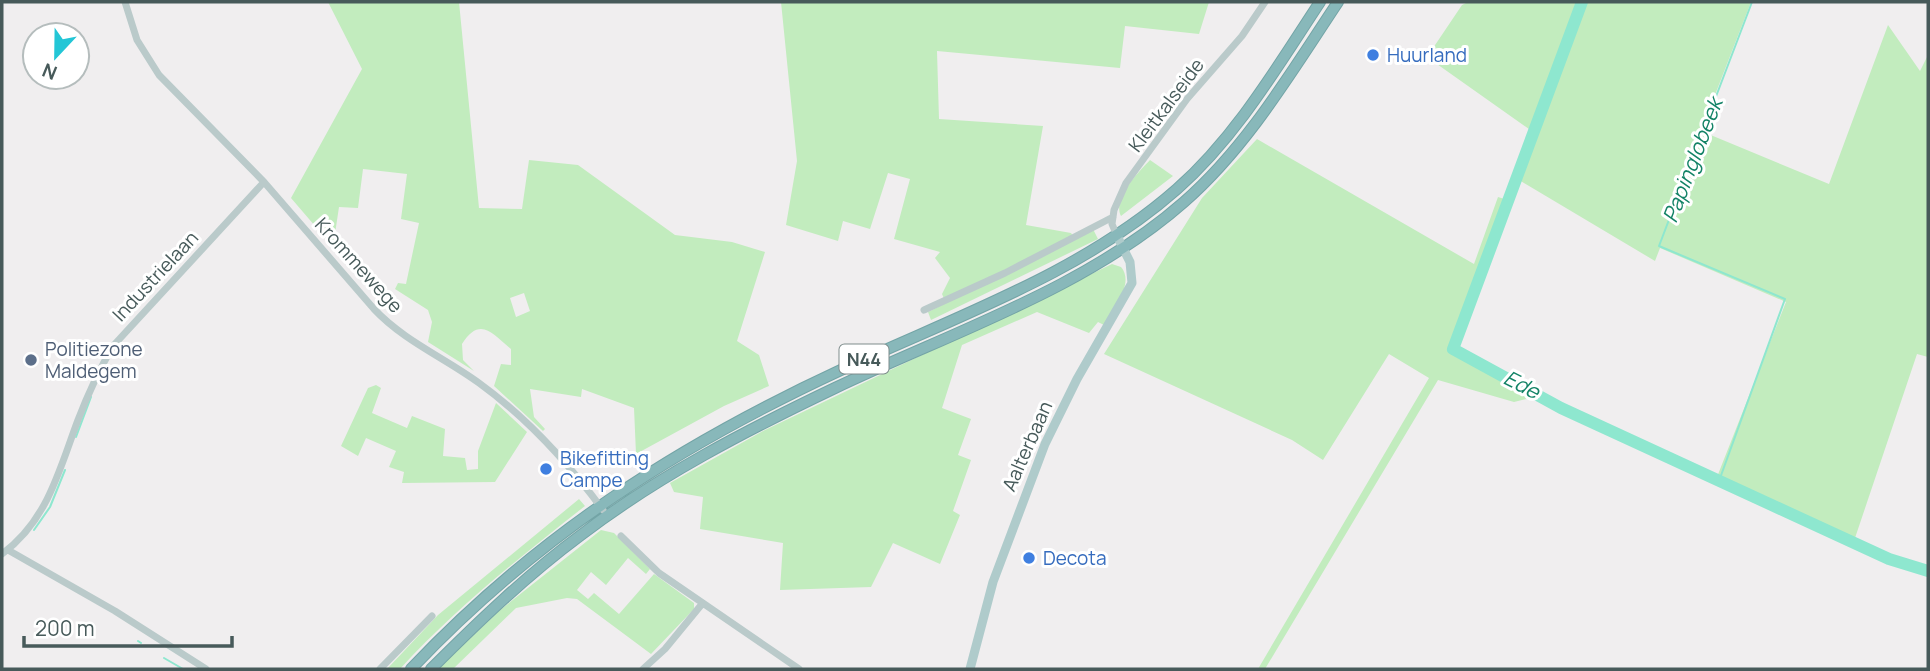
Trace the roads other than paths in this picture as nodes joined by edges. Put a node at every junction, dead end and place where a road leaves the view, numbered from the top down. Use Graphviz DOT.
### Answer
graph roads {
  1 [pos="125,2"];
  2 [pos="1265,2"];
  3 [pos="1320,2"];
  4 [pos="1338,2"];
  5 [pos="264,182"];
  6 [pos="1113,217"];
  7 [pos="1117,236"];
  8 [pos="1123,248"];
  9 [pos="924,310"];
  10 [pos="600,506"];
  11 [pos="607,516"];
  12 [pos="621,536"];
  13 [pos="5,552"];
  14 [pos="702,604"];
  15 [pos="432,616"];
  16 [pos="206,669"];
  17 [pos="380,669"];
  18 [pos="411,669"];
  19 [pos="430,669"];
  20 [pos="643,669"];
  21 [pos="799,669"];
  22 [pos="970,669"];
  1 -- 5 [label="street, Krommewege"];
  2 -- 6 [label="street, Kleitkalseide"];
  3 -- 7 [label="highway, N44"];
  4 -- 8 [label="highway, N44"];
  5 -- 10 [label="street, Krommewege"];
  5 -- 13 [label="street, Industrielaan"];
  6 -- 7 [label="street"];
  6 -- 9 [label="street"];
  7 -- 8 [label="main road, Aalterbaan"];
  7 -- 10 [label="highway, N44"];
  8 -- 11 [label="highway, N44"];
  8 -- 22 [label="main road, Aalterbaan"];
  10 -- 11 [label="street, Krommewege"];
  10 -- 18 [label="highway, N44"];
  11 -- 19 [label="highway, N44"];
  12 -- 14 [label="street"];
  13 -- 16 [label="street, Industrielaan"];
  14 -- 20 [label="street"];
  14 -- 21 [label="street"];
  15 -- 17 [label="street"];
}
